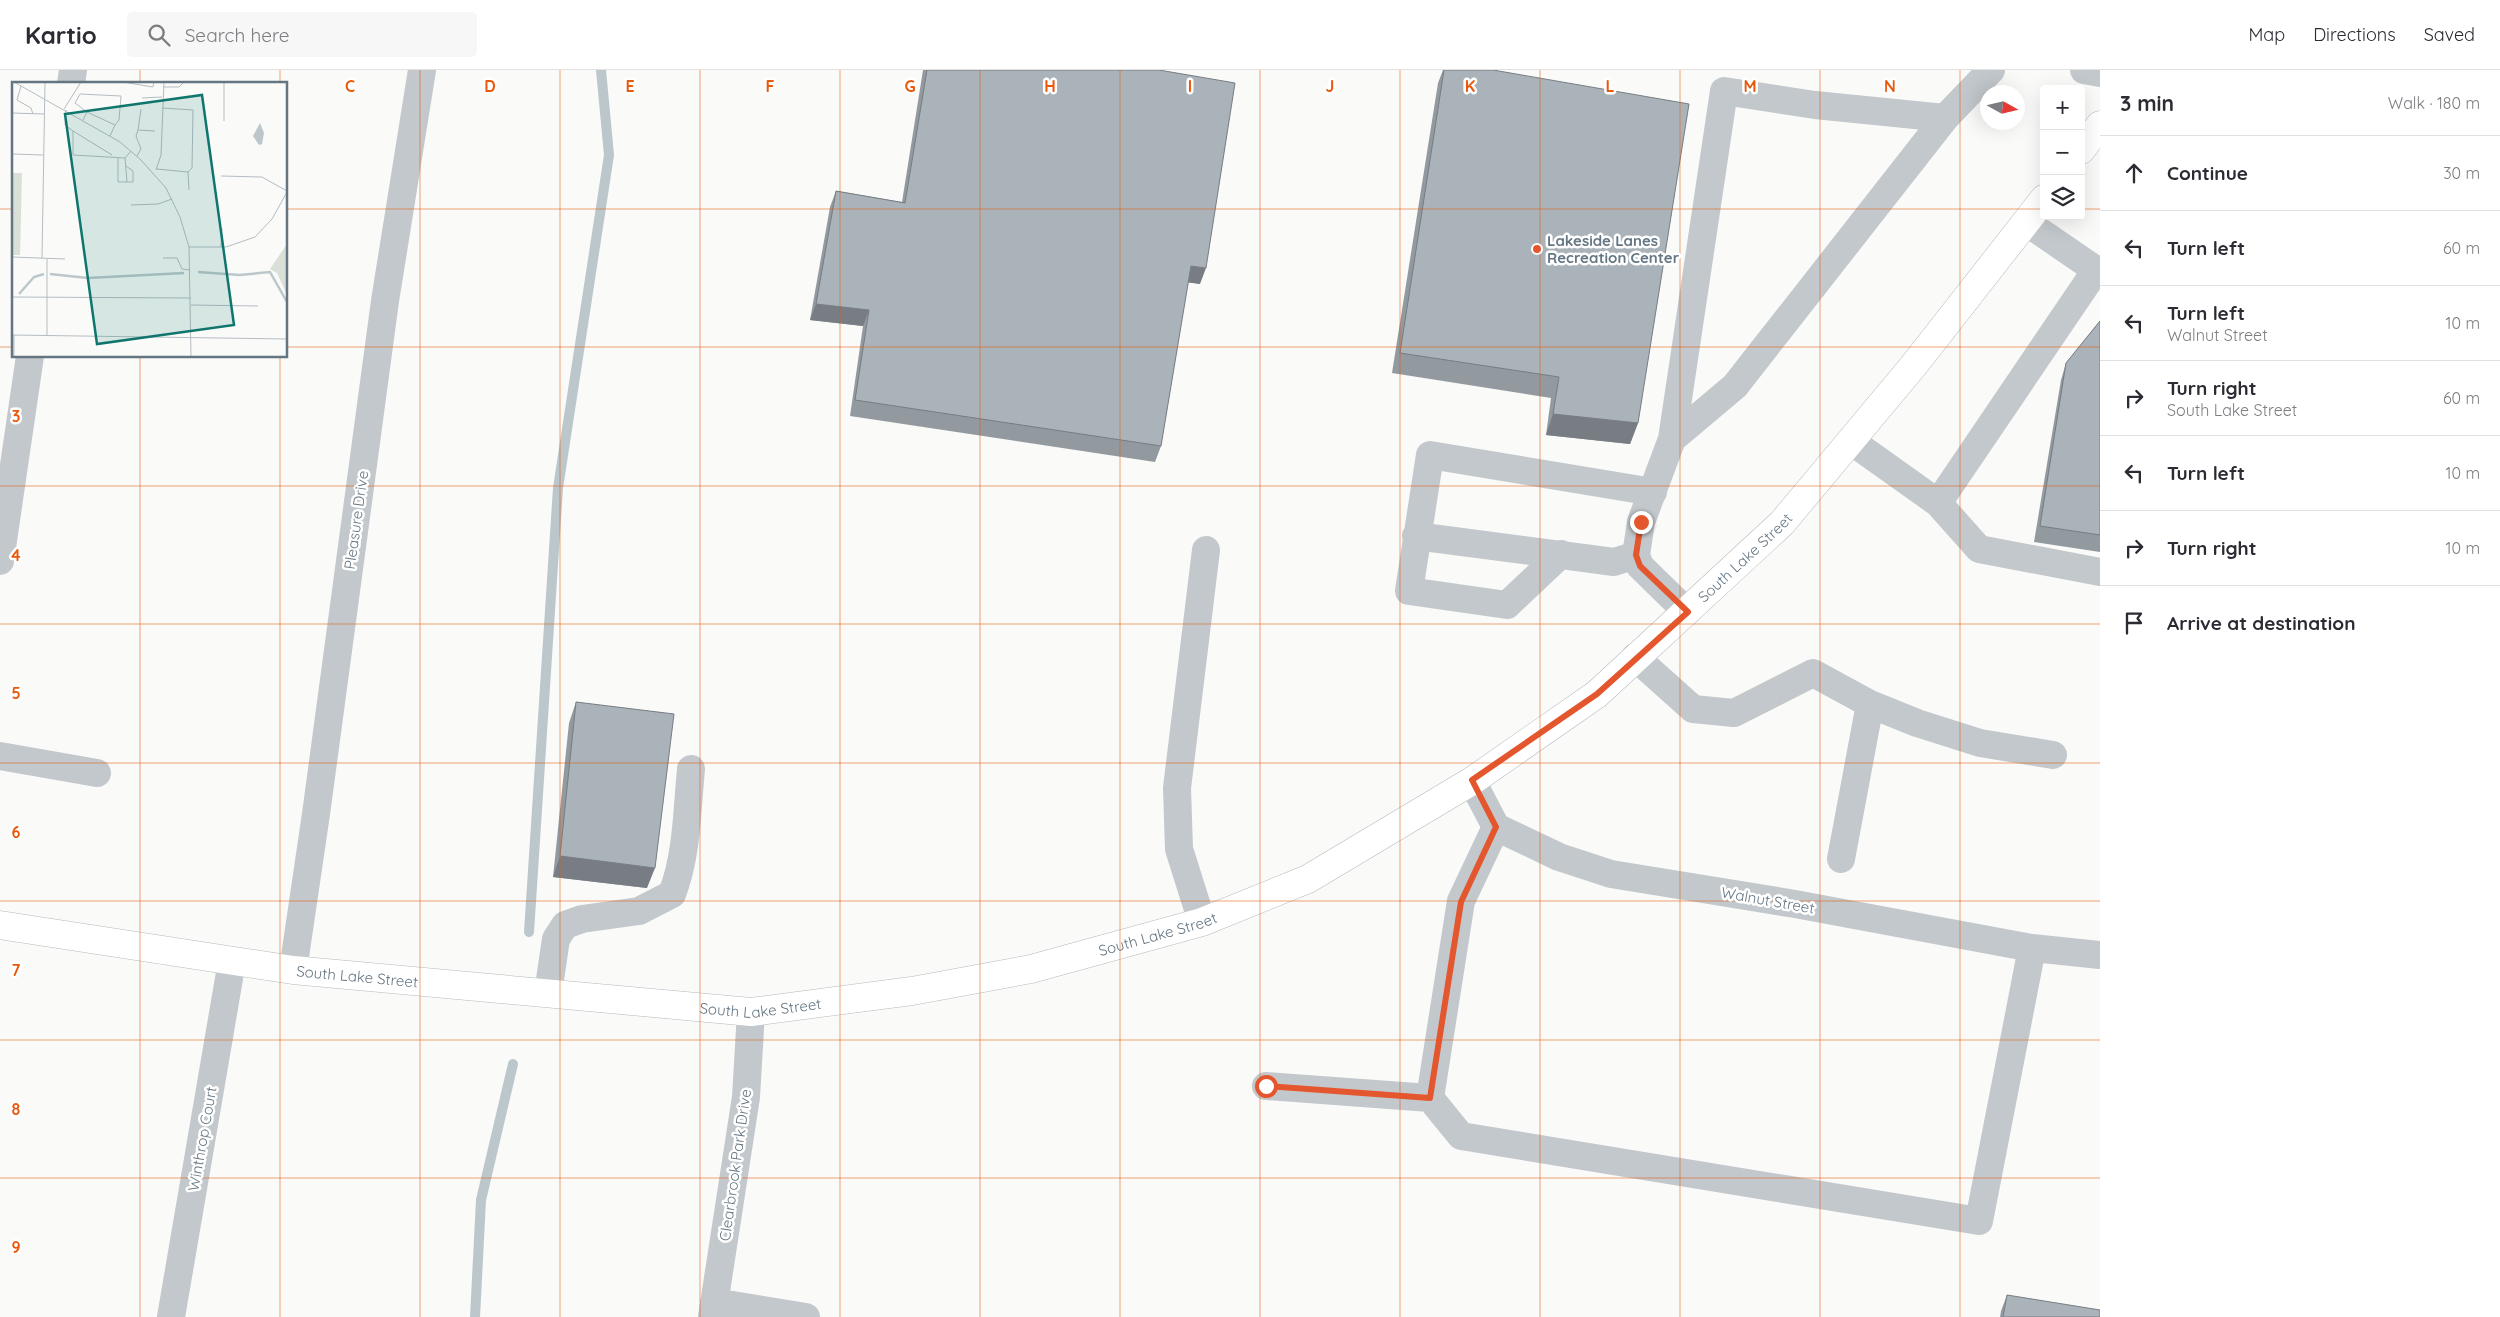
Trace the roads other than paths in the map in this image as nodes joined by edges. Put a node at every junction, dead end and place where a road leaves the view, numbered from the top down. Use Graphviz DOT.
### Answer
graph roads {
  1 [pos="422,70"];
  2 [pos="1991,70"];
  3 [pos="2084,70"];
  4 [pos="2100,73"];
  5 [pos="1945,118"];
  6 [pos="2100,125"];
  7 [pos="2085,145"];
  8 [pos="2040,204"];
  9 [pos="2026,222"];
  10 [pos="2098,268"];
  11 [pos="30,358"];
  12 [pos="1672,438"];
  13 [pos="1851,441"];
  14 [pos="1653,492"];
  15 [pos="1938,503"];
  16 [pos="1416,536"];
  17 [pos="1206,550"];
  18 [pos="1561,554"];
  19 [pos="1636,555"];
  20 [pos="0,561"];
  21 [pos="2100,572"];
  22 [pos="1688,612"];
  23 [pos="1635,657"];
  24 [pos="1870,704"];
  25 [pos="2053,755"];
  26 [pos="0,756"];
  27 [pos="691,769"];
  28 [pos="97,772"];
  29 [pos="1472,780"];
  30 [pos="1496,827"];
  31 [pos="1841,859"];
  32 [pos="1202,922"];
  33 [pos="0,925"];
  34 [pos="2032,948"];
  35 [pos="2100,954"];
  36 [pos="232,961"];
  37 [pos="292,970"];
  38 [pos="548,993"];
  39 [pos="751,1012"];
  40 [pos="1266,1086"];
  41 [pos="1430,1098"];
  42 [pos="713,1310"];
  43 [pos="171,1317"];
  44 [pos="806,1317"];
  1 -- 37 [label="street, Pleasure Drive"];
  2 -- 5 [label="street"];
  3 -- 4 [label="street"];
  5 -- 12 [label="street"];
  5 -- 12 [label="street"];
  6 -- 7 [label="main road"];
  8 -- 9 [label="main road, South Lake Street"];
  9 -- 10 [label="street"];
  9 -- 13 [label="main road, South Lake Street"];
  10 -- 15 [label="street"];
  11 -- 20 [label="street"];
  12 -- 14 [label="street"];
  13 -- 15 [label="street"];
  13 -- 22 [label="main road, South Lake Street"];
  14 -- 16 [label="street"];
  14 -- 19 [label="street"];
  15 -- 21 [label="street"];
  16 -- 18 [label="street"];
  16 -- 18 [label="street"];
  17 -- 32 [label="street"];
  18 -- 19 [label="street"];
  19 -- 22 [label="street"];
  22 -- 23 [label="main road, South Lake Street"];
  23 -- 24 [label="street"];
  23 -- 29 [label="main road, South Lake Street"];
  24 -- 25 [label="street"];
  24 -- 31 [label="street"];
  26 -- 28 [label="street"];
  27 -- 38 [label="street"];
  29 -- 30 [label="street"];
  29 -- 32 [label="main road, South Lake Street"];
  30 -- 34 [label="street, Walnut Street"];
  30 -- 41 [label="street"];
  32 -- 39 [label="main road, South Lake Street"];
  33 -- 36 [label="main road, South Lake Street"];
  34 -- 35 [label="street, Walnut Street"];
  34 -- 41 [label="street"];
  36 -- 37 [label="main road, South Lake Street"];
  36 -- 43 [label="street, Winthrop Court"];
  37 -- 38 [label="main road, South Lake Street"];
  38 -- 39 [label="main road, South Lake Street"];
  39 -- 42 [label="street, Clearbrook Park Drive"];
  40 -- 41 [label="street"];
  42 -- 44 [label="street"];
}
